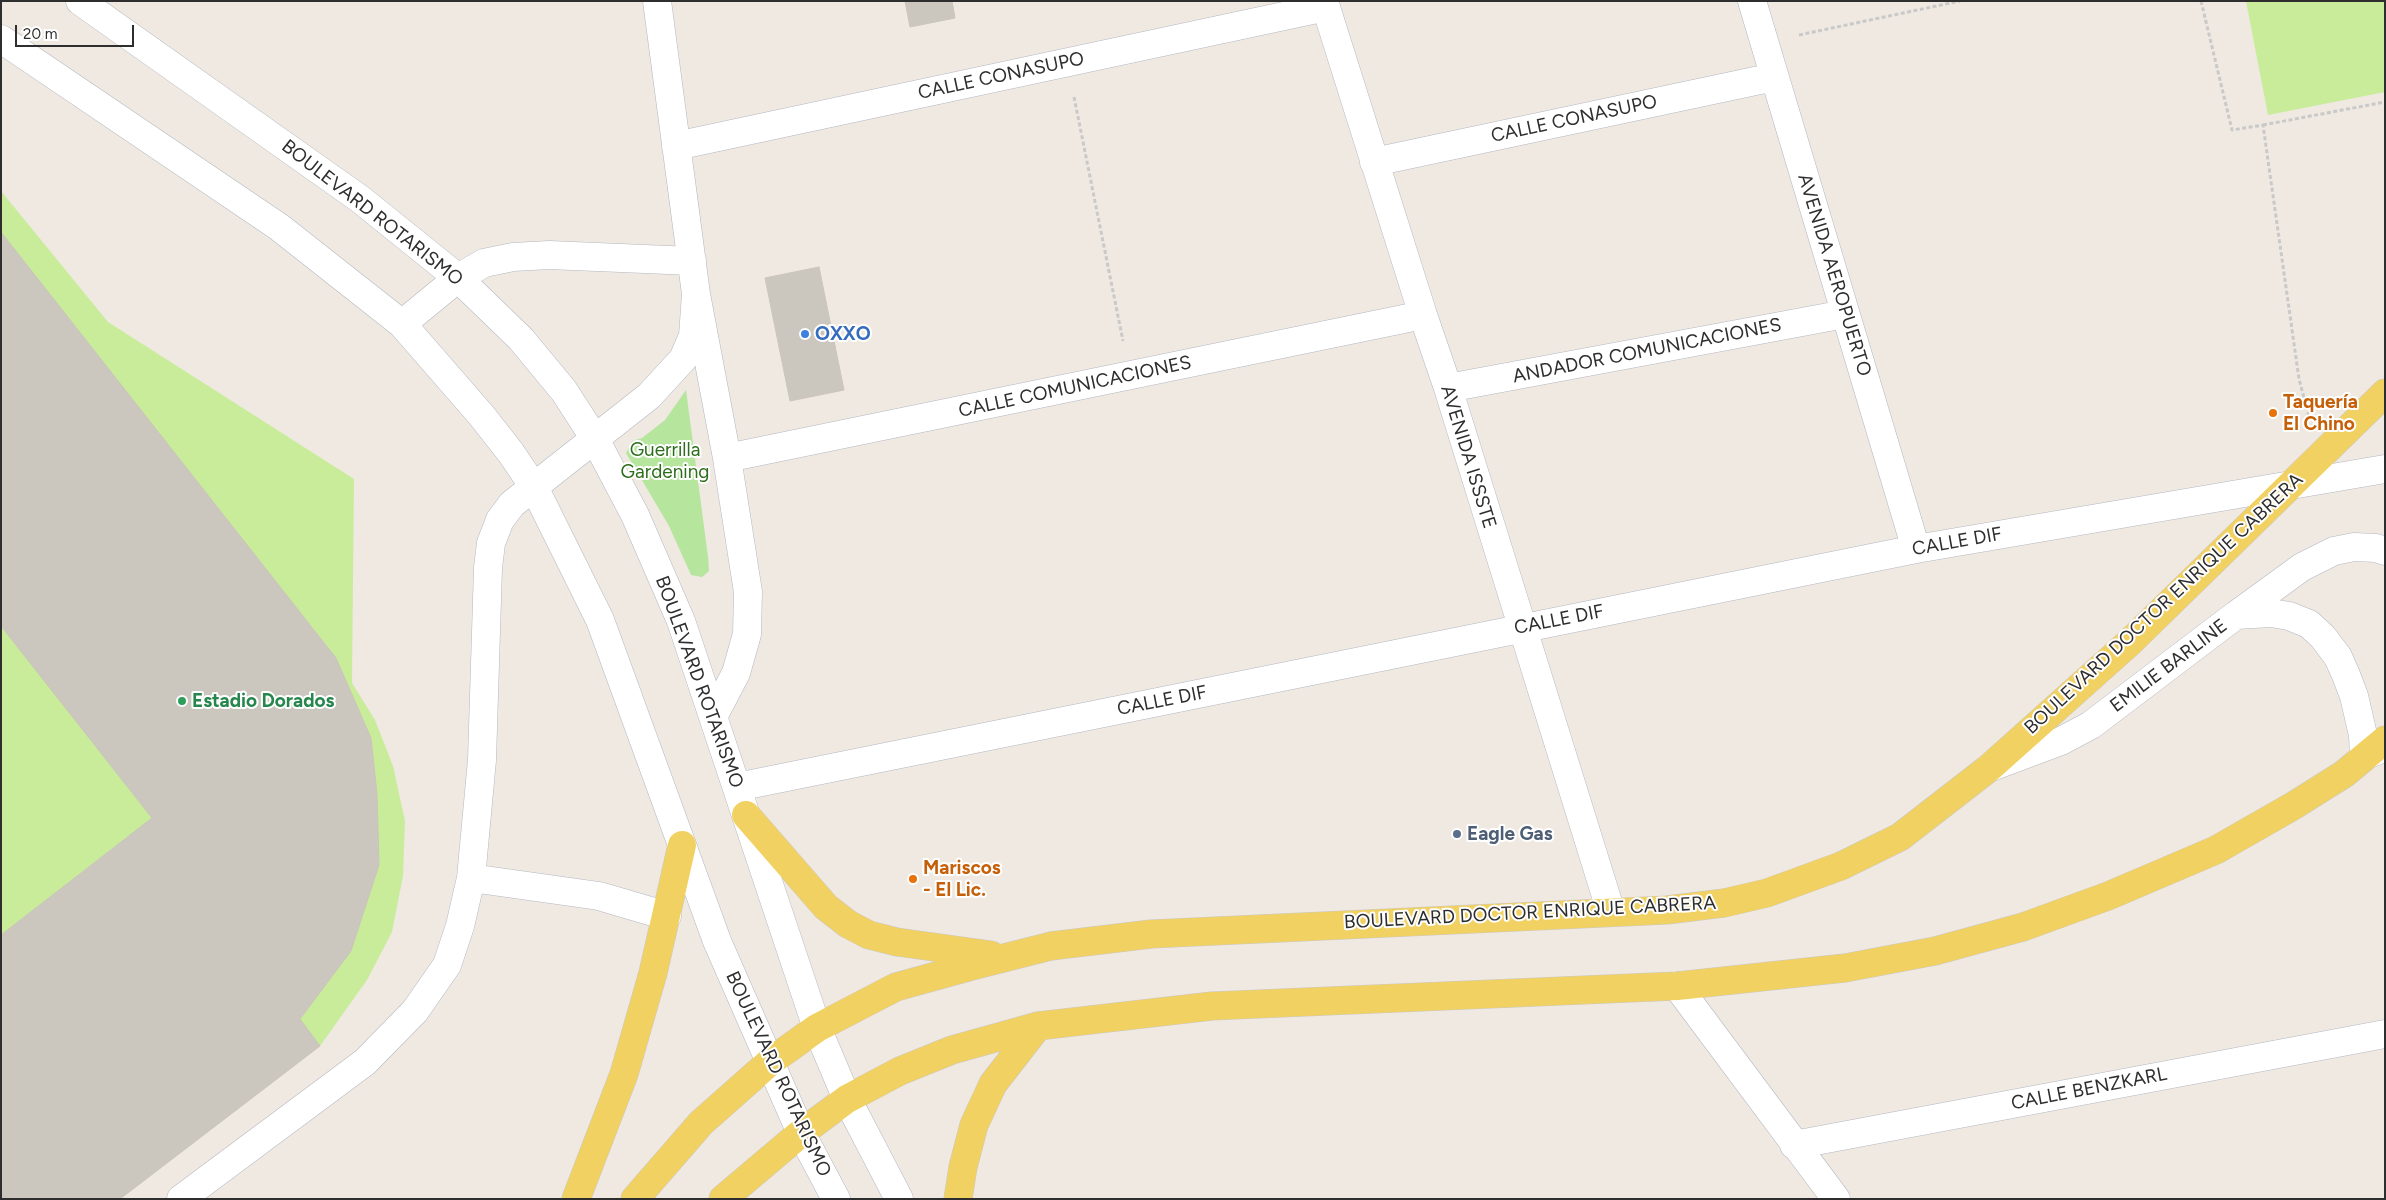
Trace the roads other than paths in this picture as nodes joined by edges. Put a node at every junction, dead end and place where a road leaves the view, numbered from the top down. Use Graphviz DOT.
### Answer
graph roads {
  1 [pos="80,1"];
  2 [pos="657,1"];
  3 [pos="1752,1"];
  4 [pos="1325,4"];
  5 [pos="1,39"];
  6 [pos="1774,77"];
  7 [pos="676,146"];
  8 [pos="1374,162"];
  9 [pos="692,261"];
  10 [pos="458,278"];
  11 [pos="696,294"];
  12 [pos="1845,314"];
  13 [pos="1423,315"];
  14 [pos="402,324"];
  15 [pos="1448,388"];
  16 [pos="2385,393"];
  17 [pos="595,439"];
  18 [pos="727,458"];
  19 [pos="2385,468"];
  20 [pos="2292,483"];
  21 [pos="534,487"];
  22 [pos="1916,549"];
  23 [pos="2385,551"];
  24 [pos="2236,615"];
  25 [pos="1521,628"];
  26 [pos="714,715"];
  27 [pos="2385,740"];
  28 [pos="2374,752"];
  29 [pos="1988,768"];
  30 [pos="737,787"];
  31 [pos="746,814"];
  32 [pos="682,844"];
  33 [pos="471,878"];
  34 [pos="1611,912"];
  35 [pos="667,916"];
  36 [pos="1007,957"];
  37 [pos="1677,986"];
  38 [pos="1038,1026"];
  39 [pos="817,1028"];
  40 [pos="2385,1034"];
  41 [pos="771,1061"];
  42 [pos="846,1099"];
  43 [pos="801,1133"];
  44 [pos="1794,1145"];
  45 [pos="181,1199"];
  46 [pos="576,1199"];
  47 [pos="635,1199"];
  48 [pos="723,1199"];
  49 [pos="836,1199"];
  50 [pos="899,1199"];
  51 [pos="958,1199"];
  52 [pos="1836,1199"];
  1 -- 10 [label="street, BOULEVARD ROTARISMO"];
  2 -- 7 [label="street"];
  3 -- 6 [label="street, AVENIDA AEROPUERTO"];
  4 -- 7 [label="street, CALLE CONASUPO"];
  4 -- 8 [label="street, AVENIDA ISSSTE"];
  5 -- 14 [label="street, BOULEVARD ROTARISMO"];
  6 -- 8 [label="street, CALLE CONASUPO"];
  6 -- 12 [label="street, AVENIDA AEROPUERTO"];
  7 -- 9 [label="street"];
  8 -- 13 [label="street, AVENIDA ISSSTE"];
  9 -- 10 [label="street"];
  9 -- 11 [label="street"];
  10 -- 14 [label="street"];
  10 -- 17 [label="street, BOULEVARD ROTARISMO"];
  11 -- 17 [label="street"];
  11 -- 18 [label="street"];
  12 -- 15 [label="street, ANDADOR COMUNICACIONES"];
  12 -- 22 [label="street, AVENIDA AEROPUERTO"];
  13 -- 15 [label="street, AVENIDA ISSSTE"];
  13 -- 18 [label="street, CALLE COMUNICACIONES"];
  14 -- 21 [label="street, BOULEVARD ROTARISMO"];
  15 -- 25 [label="street, AVENIDA ISSSTE"];
  16 -- 20 [label="main road, BOULEVARD DOCTOR ENRIQUE CABRERA"];
  17 -- 21 [label="street"];
  17 -- 26 [label="street, BOULEVARD ROTARISMO"];
  18 -- 26 [label="street"];
  19 -- 20 [label="street, CALLE DIF"];
  20 -- 22 [label="street, CALLE DIF"];
  20 -- 29 [label="main road, BOULEVARD DOCTOR ENRIQUE CABRERA"];
  21 -- 32 [label="street, BOULEVARD ROTARISMO"];
  21 -- 33 [label="street"];
  22 -- 25 [label="street, CALLE DIF"];
  23 -- 24 [label="street"];
  24 -- 28 [label="street, EMILIE BARLINE"];
  24 -- 29 [label="street, EMILIE BARLINE"];
  25 -- 30 [label="street, CALLE DIF"];
  25 -- 34 [label="street, AVENIDA ISSSTE"];
  26 -- 30 [label="street, BOULEVARD ROTARISMO"];
  27 -- 28 [label="main road"];
  28 -- 37 [label="main road"];
  29 -- 34 [label="main road, BOULEVARD DOCTOR ENRIQUE CABRERA"];
  30 -- 31 [label="street, BOULEVARD ROTARISMO"];
  31 -- 36 [label="main road"];
  31 -- 39 [label="street, BOULEVARD ROTARISMO"];
  32 -- 35 [label="main road"];
  32 -- 41 [label="street, BOULEVARD ROTARISMO"];
  33 -- 35 [label="street"];
  33 -- 45 [label="street"];
  34 -- 36 [label="main road, BOULEVARD DOCTOR ENRIQUE CABRERA"];
  35 -- 46 [label="main road"];
  36 -- 39 [label="main road, BOULEVARD DOCTOR ENRIQUE CABRERA"];
  37 -- 38 [label="main road"];
  37 -- 44 [label="street"];
  38 -- 42 [label="main road"];
  38 -- 51 [label="main road"];
  39 -- 41 [label="main road, BOULEVARD DOCTOR ENRIQUE CABRERA"];
  39 -- 42 [label="street, BOULEVARD ROTARISMO"];
  40 -- 44 [label="street, CALLE BENZKARL"];
  41 -- 43 [label="street, BOULEVARD ROTARISMO"];
  41 -- 47 [label="main road, BOULEVARD DOCTOR ENRIQUE CABRERA"];
  42 -- 43 [label="main road"];
  42 -- 50 [label="street, BOULEVARD ROTARISMO"];
  43 -- 48 [label="main road"];
  43 -- 49 [label="street, BOULEVARD ROTARISMO"];
  44 -- 52 [label="street"];
}
